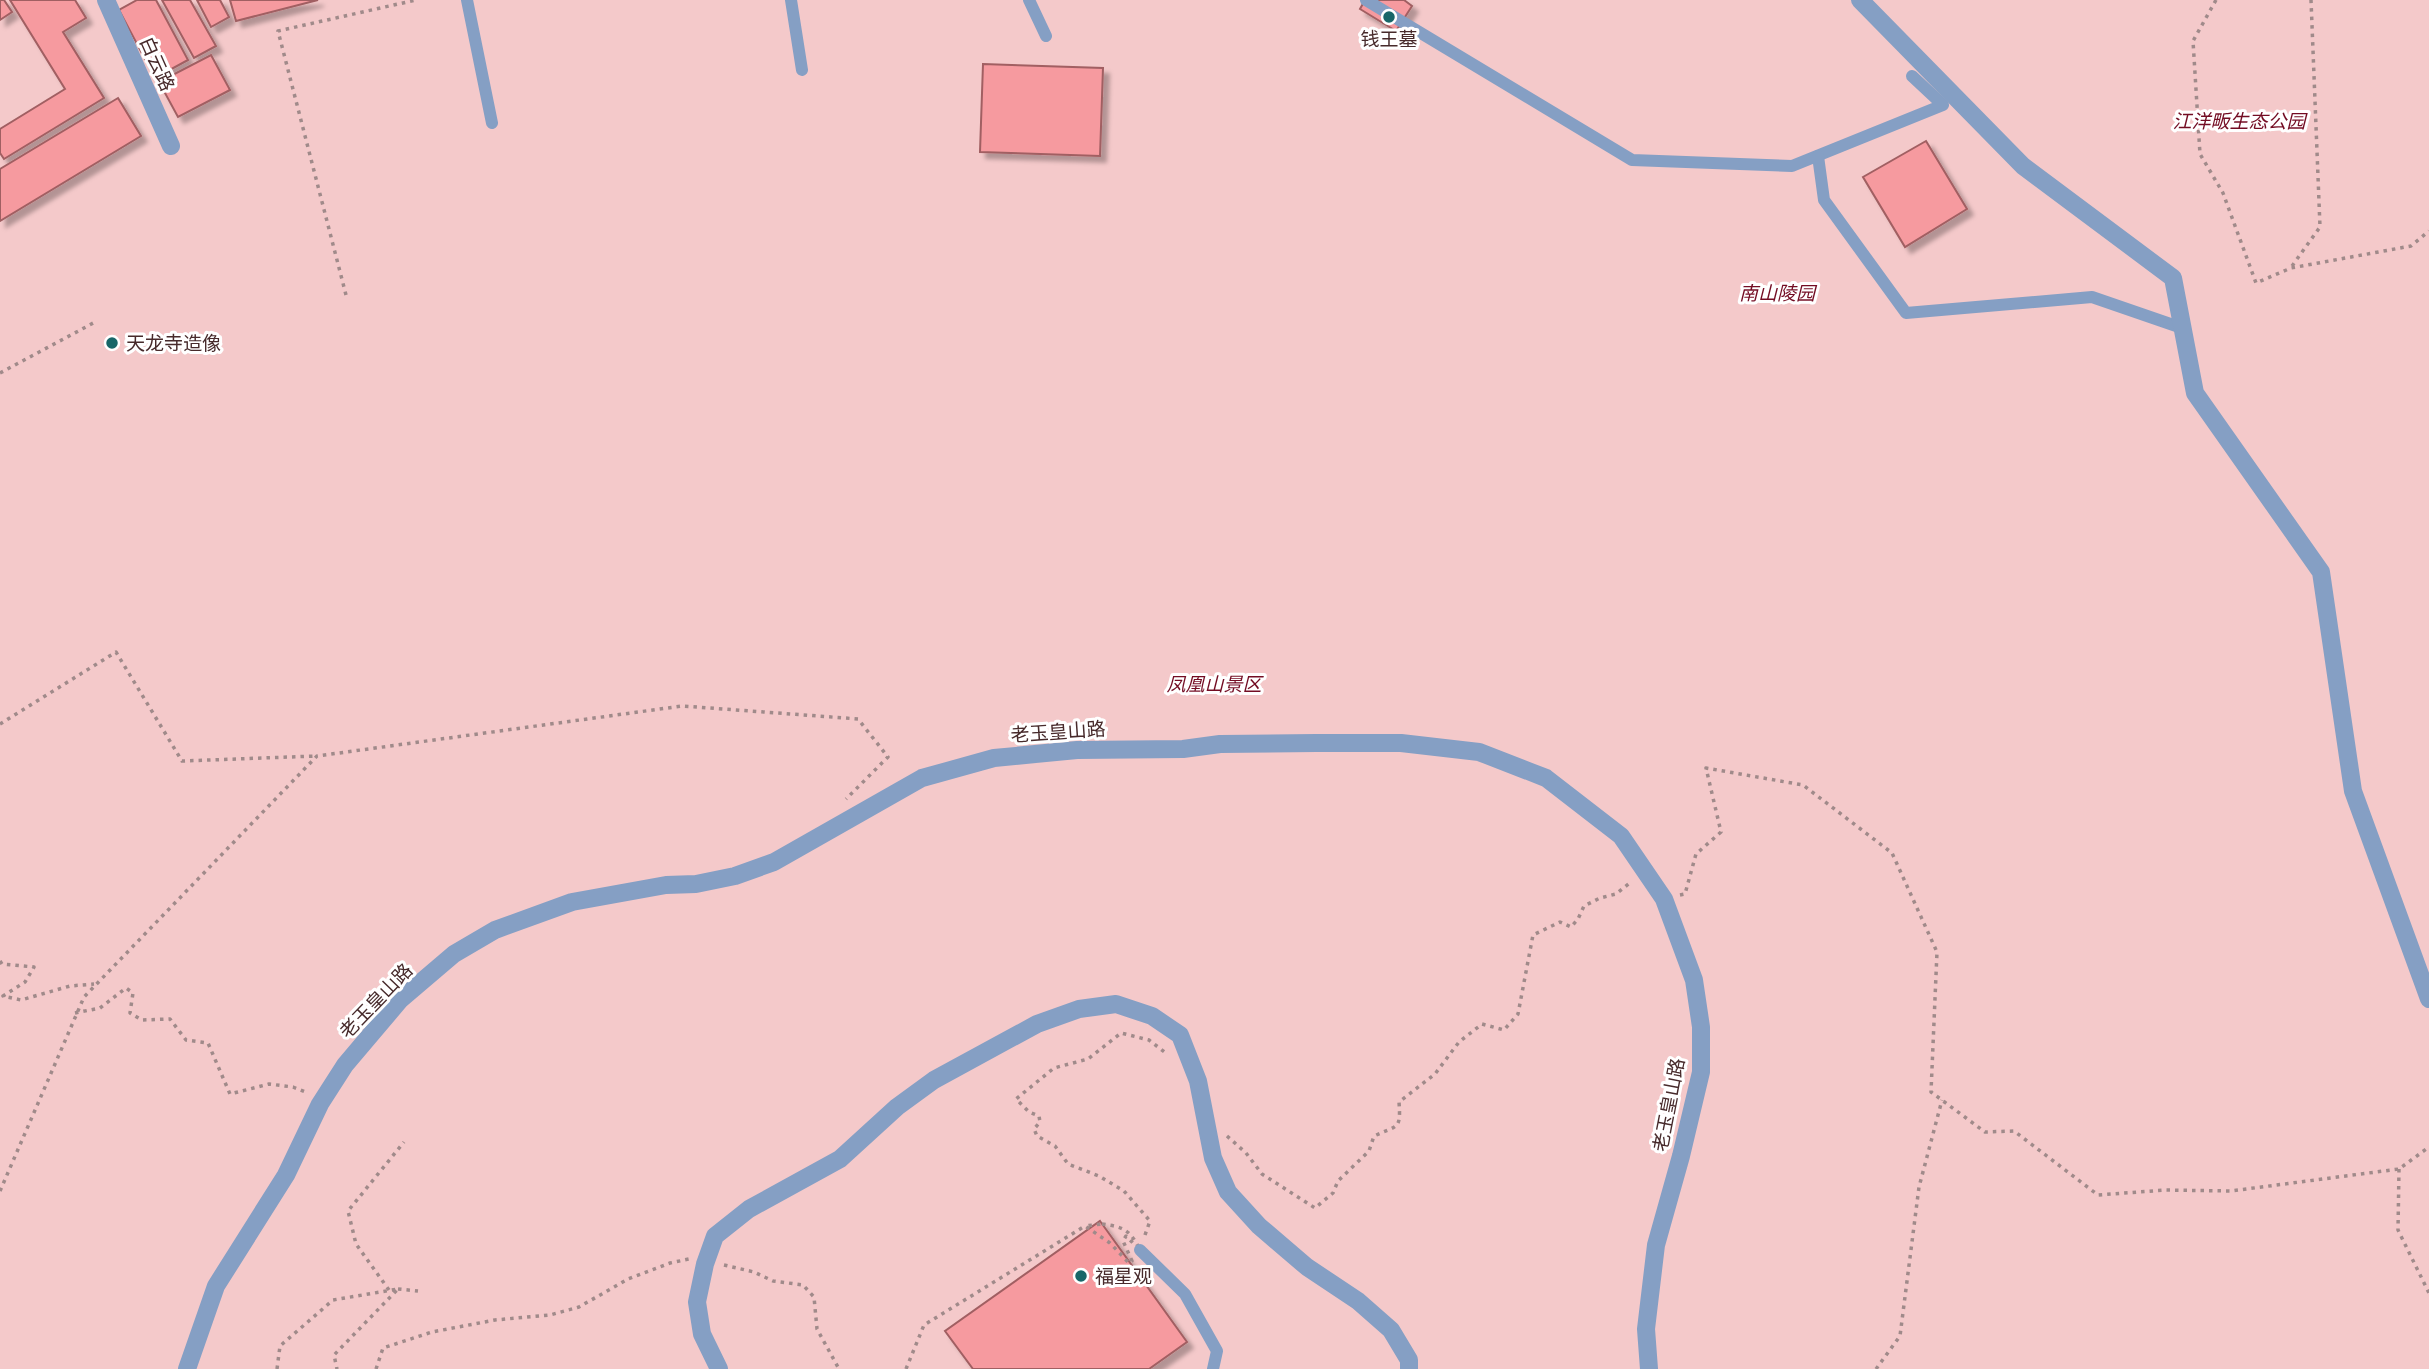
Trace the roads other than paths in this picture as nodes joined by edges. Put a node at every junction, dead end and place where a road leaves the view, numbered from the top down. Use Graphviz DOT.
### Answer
graph roads {
  1 [pos="106,0"];
  2 [pos="467,0"];
  3 [pos="791,0"];
  4 [pos="1029,0"];
  5 [pos="1366,0"];
  6 [pos="1860,0"];
  7 [pos="1046,36"];
  8 [pos="802,70"];
  9 [pos="1912,76"];
  10 [pos="492,123"];
  11 [pos="171,146"];
  12 [pos="1818,156"];
  13 [pos="2182,328"];
  14 [pos="2429,999"];
  15 [pos="1140,1250"];
  16 [pos="187,1369"];
  17 [pos="719,1369"];
  18 [pos="1213,1369"];
  19 [pos="1409,1369"];
  20 [pos="1649,1369"];
  1 -- 11 [label="street, 白云路"];
  2 -- 10 [label="lane"];
  3 -- 8 [label="lane"];
  4 -- 7 [label="lane"];
  5 -- 12 [label="lane"];
  6 -- 13 [label="street"];
  9 -- 12 [label="lane"];
  12 -- 13 [label="lane"];
  13 -- 14 [label="street"];
  15 -- 18 [label="lane"];
  16 -- 20 [label="street, 老玉皇山路"];
  17 -- 19 [label="street"];
}
